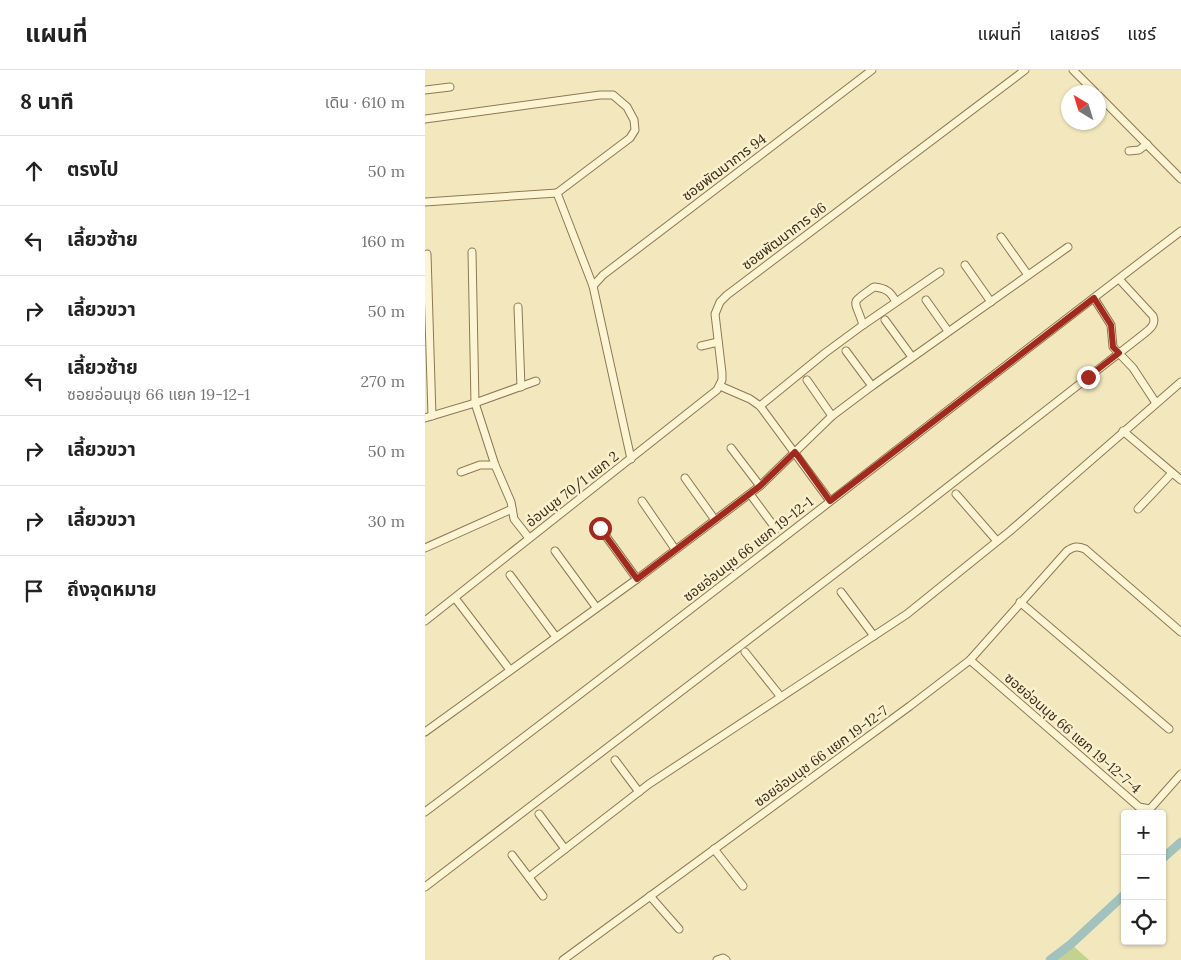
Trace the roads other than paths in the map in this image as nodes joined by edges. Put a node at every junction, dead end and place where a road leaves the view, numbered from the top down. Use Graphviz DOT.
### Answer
graph roads {
  1 [pos="872,70"];
  2 [pos="1025,70"];
  3 [pos="1073,70"];
  4 [pos="1088,85"];
  5 [pos="450,87"];
  6 [pos="425,90"];
  7 [pos="1106,103"];
  8 [pos="425,120"];
  9 [pos="1147,144"];
  10 [pos="1129,152"];
  11 [pos="1181,179"];
  12 [pos="557,193"];
  13 [pos="425,202"];
  14 [pos="1181,231"];
  15 [pos="1001,237"];
  16 [pos="1067,247"];
  17 [pos="472,252"];
  18 [pos="427,254"];
  19 [pos="965,266"];
  20 [pos="940,272"];
  21 [pos="1028,275"];
  22 [pos="1122,276"];
  23 [pos="593,286"];
  24 [pos="1094,298"];
  25 [pos="926,300"];
  26 [pos="895,302"];
  27 [pos="991,302"];
  28 [pos="518,307"];
  29 [pos="885,320"];
  30 [pos="863,325"];
  31 [pos="948,331"];
  32 [pos="718,342"];
  33 [pos="701,346"];
  34 [pos="846,350"];
  35 [pos="1119,353"];
  36 [pos="912,356"];
  37 [pos="807,380"];
  38 [pos="536,381"];
  39 [pos="1181,382"];
  40 [pos="720,386"];
  41 [pos="872,386"];
  42 [pos="521,387"];
  43 [pos="475,403"];
  44 [pos="1156,403"];
  45 [pos="760,406"];
  46 [pos="832,416"];
  47 [pos="428,417"];
  48 [pos="1123,431"];
  49 [pos="731,448"];
  50 [pos="795,452"];
  51 [pos="631,459"];
  52 [pos="495,465"];
  53 [pos="461,472"];
  54 [pos="1172,472"];
  55 [pos="685,478"];
  56 [pos="1181,480"];
  57 [pos="760,486"];
  58 [pos="750,494"];
  59 [pos="956,494"];
  60 [pos="642,501"];
  61 [pos="830,501"];
  62 [pos="1138,508"];
  63 [pos="512,509"];
  64 [pos="715,520"];
  65 [pos="600,528"];
  66 [pos="776,529"];
  67 [pos="529,538"];
  68 [pos="997,541"];
  69 [pos="425,548"];
  70 [pos="675,549"];
  71 [pos="555,551"];
  72 [pos="510,575"];
  73 [pos="637,579"];
  74 [pos="841,592"];
  75 [pos="455,598"];
  76 [pos="1020,602"];
  77 [pos="596,607"];
  78 [pos="425,621"];
  79 [pos="1180,629"];
  80 [pos="874,636"];
  81 [pos="556,637"];
  82 [pos="745,652"];
  83 [pos="969,660"];
  84 [pos="510,670"];
  85 [pos="781,697"];
  86 [pos="1169,730"];
  87 [pos="425,732"];
  88 [pos="615,760"];
  89 [pos="1181,774"];
  90 [pos="639,792"];
  91 [pos="425,812"];
  92 [pos="539,814"];
  93 [pos="565,849"];
  94 [pos="714,850"];
  95 [pos="512,855"];
  96 [pos="529,877"];
  97 [pos="743,886"];
  98 [pos="425,887"];
  99 [pos="543,896"];
  100 [pos="650,896"];
  101 [pos="679,930"];
  102 [pos="563,960"];
  103 [pos="717,960"];
  104 [pos="726,960"];
  1 -- 23 [label="street, ซอยพัฒนาการ 94"];
  2 -- 32 [label="street, ซอยพัฒนาการ 96"];
  3 -- 4 [label="street"];
  5 -- 6 [label="street"];
  7 -- 9 [label="street"];
  8 -- 12 [label="street"];
  9 -- 10 [label="street"];
  9 -- 11 [label="street"];
  12 -- 13 [label="street"];
  12 -- 23 [label="street"];
  14 -- 22 [label="street, ซอยอ่อนนุช 66 แยก 19-12-1"];
  15 -- 21 [label="street"];
  16 -- 21 [label="street"];
  17 -- 43 [label="street"];
  18 -- 47 [label="street"];
  19 -- 27 [label="street"];
  20 -- 26 [label="street"];
  21 -- 27 [label="street"];
  22 -- 24 [label="street, ซอยอ่อนนุช 66 แยก 19-12-1"];
  22 -- 35 [label="street"];
  23 -- 51 [label="street"];
  24 -- 35 [label="street"];
  24 -- 61 [label="street, ซอยอ่อนนุช 66 แยก 19-12-1"];
  25 -- 31 [label="street"];
  26 -- 30 [label="street"];
  26 -- 30 [label="street"];
  27 -- 31 [label="street"];
  28 -- 42 [label="street"];
  29 -- 36 [label="street"];
  30 -- 45 [label="street"];
  31 -- 36 [label="street"];
  32 -- 33 [label="street"];
  32 -- 40 [label="street, ซอยพัฒนาการ 96"];
  34 -- 41 [label="street"];
  35 -- 44 [label="street"];
  35 -- 98 [label="street"];
  36 -- 41 [label="street"];
  37 -- 46 [label="street"];
  38 -- 42 [label="street"];
  39 -- 44 [label="street"];
  40 -- 45 [label="street"];
  40 -- 51 [label="street"];
  41 -- 46 [label="street"];
  42 -- 43 [label="street"];
  43 -- 47 [label="street"];
  43 -- 52 [label="street"];
  44 -- 48 [label="street"];
  45 -- 50 [label="street"];
  46 -- 50 [label="street"];
  48 -- 54 [label="street"];
  48 -- 68 [label="street"];
  49 -- 57 [label="street"];
  50 -- 57 [label="street"];
  50 -- 61 [label="street"];
  51 -- 67 [label="street, อ่อนนุช 70/1 แยก 2"];
  52 -- 53 [label="street"];
  52 -- 63 [label="street"];
  54 -- 56 [label="street"];
  54 -- 62 [label="street"];
  55 -- 64 [label="street"];
  57 -- 58 [label="street"];
  58 -- 64 [label="street"];
  58 -- 66 [label="street"];
  59 -- 68 [label="street"];
  60 -- 70 [label="street"];
  61 -- 91 [label="street, ซอยอ่อนนุช 66 แยก 19-12-1"];
  63 -- 67 [label="street"];
  63 -- 69 [label="street"];
  64 -- 70 [label="street"];
  65 -- 73 [label="street"];
  67 -- 75 [label="street, อ่อนนุช 70/1 แยก 2"];
  68 -- 80 [label="street"];
  70 -- 73 [label="street"];
  71 -- 77 [label="street"];
  72 -- 81 [label="street"];
  73 -- 77 [label="street"];
  74 -- 80 [label="street"];
  75 -- 78 [label="street, อ่อนนุช 70/1 แยก 2"];
  75 -- 84 [label="street"];
  76 -- 79 [label="street, ซอยอ่อนนุช 66 แยก 19-12-7"];
  76 -- 83 [label="street, ซอยอ่อนนุช 66 แยก 19-12-7"];
  76 -- 86 [label="street"];
  77 -- 81 [label="street"];
  80 -- 85 [label="street"];
  81 -- 84 [label="street"];
  82 -- 85 [label="street"];
  83 -- 89 [label="street, ซอยอ่อนนุช 66 แยก 19-12-7-4"];
  83 -- 94 [label="street, ซอยอ่อนนุช 66 แยก 19-12-7"];
  84 -- 87 [label="street"];
  85 -- 90 [label="street"];
  88 -- 90 [label="street"];
  90 -- 93 [label="street"];
  92 -- 93 [label="street"];
  93 -- 96 [label="street"];
  94 -- 97 [label="street"];
  94 -- 100 [label="street, ซอยอ่อนนุช 66 แยก 19-12-7"];
  95 -- 96 [label="street"];
  96 -- 99 [label="street"];
  100 -- 101 [label="street"];
  100 -- 102 [label="street, ซอยอ่อนนุช 66 แยก 19-12-7"];
  103 -- 104 [label="street"];
}
